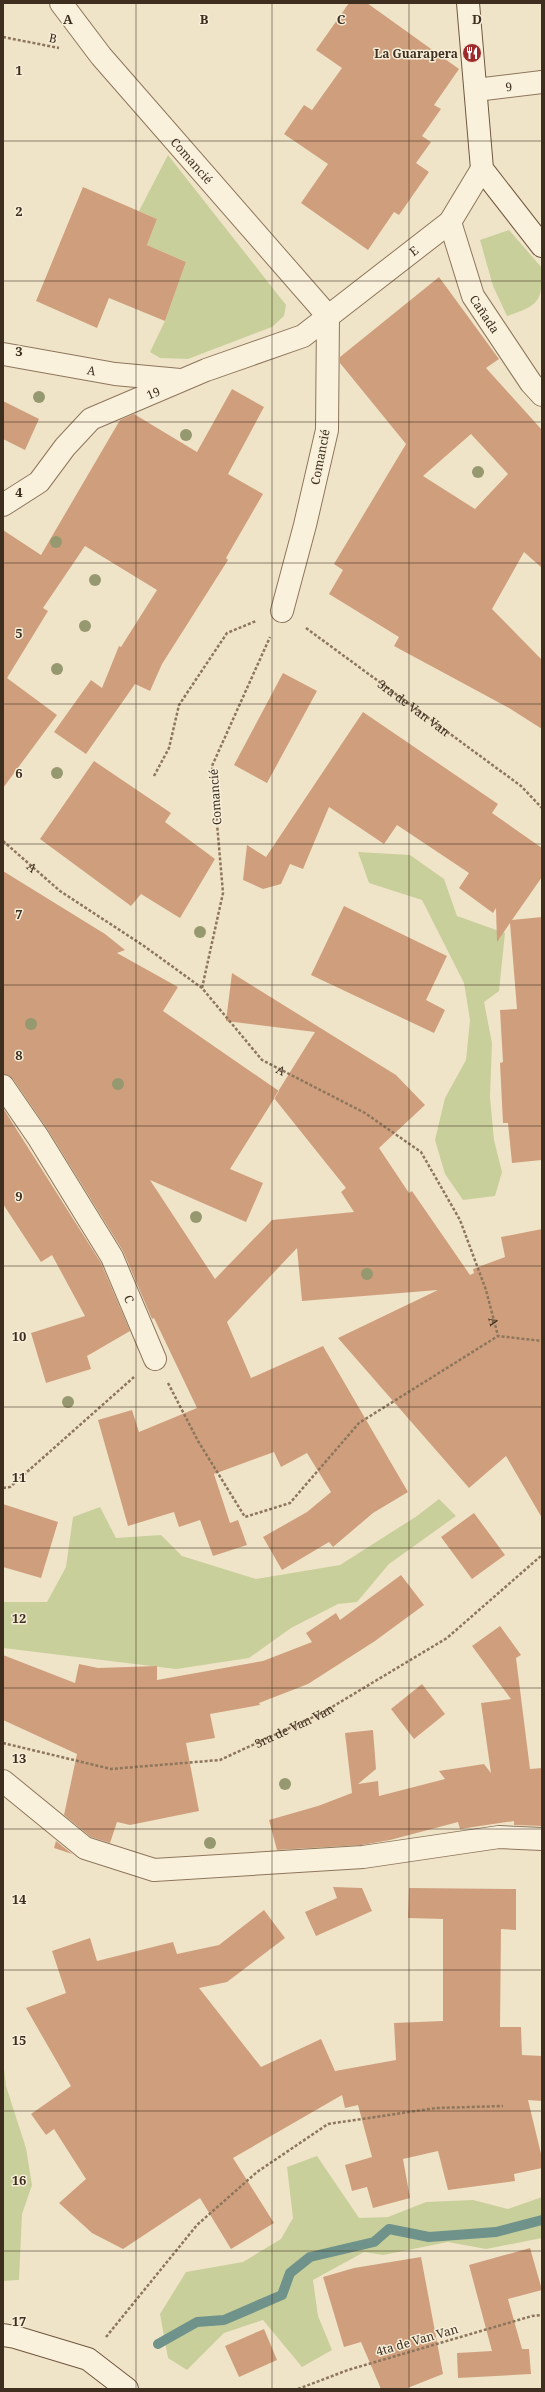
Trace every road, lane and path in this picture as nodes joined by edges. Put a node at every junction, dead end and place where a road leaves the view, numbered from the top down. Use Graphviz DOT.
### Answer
graph roads {
  1 [pos="61,3"];
  2 [pos="468,3"];
  3 [pos="3,37"];
  4 [pos="100,56"];
  5 [pos="542,82"];
  6 [pos="476,90"];
  7 [pos="482,169"];
  8 [pos="450,222"];
  9 [pos="542,246"];
  10 [pos="328,316"];
  11 [pos="3,354"];
  12 [pos="181,380"];
  13 [pos="542,395"];
  14 [pos="3,505"];
  15 [pos="282,611"];
  16 [pos="154,776"];
  17 [pos="542,808"];
  18 [pos="3,841"];
  19 [pos="202,988"];
  20 [pos="3,1086"];
  21 [pos="498,1336"];
  22 [pos="542,1341"];
  23 [pos="155,1359"];
  24 [pos="3,1488"];
  25 [pos="542,1556"];
  26 [pos="3,1742"];
  27 [pos="3,1781"];
  28 [pos="542,1839"];
  29 [pos="503,2106"];
  30 [pos="542,2315"];
  31 [pos="3,2336"];
  32 [pos="88,2359"];
  33 [pos="127,2389"];
  34 [pos="298,2389"];
  1 -- 4 [label="street, Comancié"];
  2 -- 6 [label="street"];
  3 -- 4 [label="path, B"];
  4 -- 10 [label="street, Comancié"];
  5 -- 6 [label="street, 9"];
  6 -- 7 [label="street"];
  7 -- 8 [label="street, E"];
  7 -- 9 [label="street"];
  8 -- 10 [label="street, E"];
  8 -- 13 [label="street, Cañada"];
  10 -- 12 [label="street, 19"];
  10 -- 15 [label="street, Comancié"];
  11 -- 12 [label="street, A"];
  12 -- 14 [label="street, 19"];
  15 -- 16 [label="path"];
  15 -- 17 [label="path, 3ra de Van Van"];
  15 -- 19 [label="path, Comancié"];
  18 -- 19 [label="path, A"];
  19 -- 21 [label="path, A"];
  20 -- 23 [label="street, C"];
  21 -- 22 [label="path, A"];
  21 -- 23 [label="path, A"];
  23 -- 24 [label="path"];
  25 -- 26 [label="path, 3ra de Van Van"];
  27 -- 28 [label="street"];
  29 -- 32 [label="path"];
  30 -- 34 [label="path, 4ta de Van Van"];
  31 -- 32 [label="street"];
  32 -- 33 [label="street"];
}
